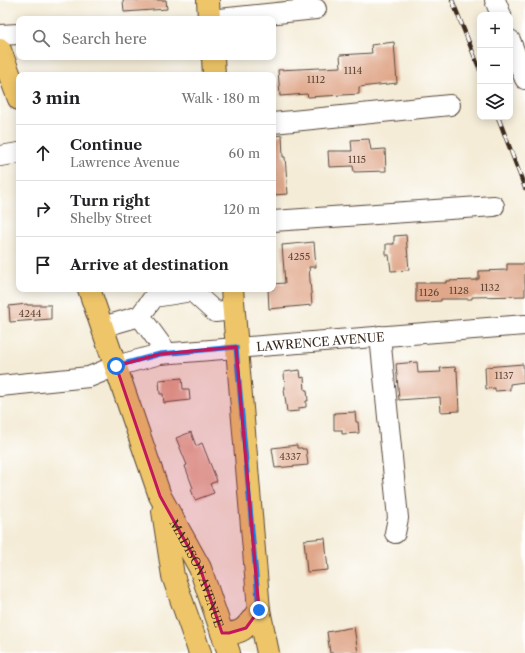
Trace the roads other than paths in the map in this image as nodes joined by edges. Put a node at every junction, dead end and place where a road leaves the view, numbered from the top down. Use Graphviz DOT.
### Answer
graph roads {
  1 [pos="208,0"];
  2 [pos="495,0"];
  3 [pos="316,8"];
  4 [pos="500,12"];
  5 [pos="209,16"];
  6 [pos="245,16"];
  7 [pos="16,34"];
  8 [pos="0,35"];
  9 [pos="513,48"];
  10 [pos="0,50"];
  11 [pos="212,60"];
  12 [pos="214,72"];
  13 [pos="525,79"];
  14 [pos="16,91"];
  15 [pos="450,105"];
  16 [pos="276,123"];
  17 [pos="16,153"];
  18 [pos="0,156"];
  19 [pos="494,206"];
  20 [pos="276,221"];
  21 [pos="90,292"];
  22 [pos="181,292"];
  23 [pos="194,292"];
  24 [pos="232,300"];
  25 [pos="140,316"];
  26 [pos="525,325"];
  27 [pos="102,327"];
  28 [pos="380,336"];
  29 [pos="236,347"];
  30 [pos="167,353"];
  31 [pos="116,366"];
  32 [pos="0,386"];
  33 [pos="160,496"];
  34 [pos="395,533"];
  35 [pos="259,610"];
  36 [pos="222,633"];
  37 [pos="200,653"];
  38 [pos="229,653"];
  39 [pos="254,653"];
  40 [pos="268,653"];
  1 -- 5 [label="main road"];
  2 -- 4 [label="street"];
  3 -- 6 [label="street"];
  7 -- 8 [label="street"];
  9 -- 13 [label="street"];
  10 -- 14 [label="main road"];
  11 -- 12 [label="main road"];
  15 -- 16 [label="street"];
  17 -- 18 [label="street"];
  19 -- 20 [label="street"];
  21 -- 27 [label="main road, MADISON AVENUE"];
  22 -- 25 [label="street"];
  23 -- 24 [label="street"];
  24 -- 29 [label="main road"];
  25 -- 27 [label="street"];
  25 -- 30 [label="street"];
  26 -- 28 [label="street, LAWRENCE AVENUE"];
  27 -- 31 [label="main road, MADISON AVENUE"];
  28 -- 29 [label="street, LAWRENCE AVENUE"];
  28 -- 34 [label="street"];
  29 -- 30 [label="street, LAWRENCE AVENUE"];
  29 -- 35 [label="main road"];
  30 -- 31 [label="street, LAWRENCE AVENUE"];
  31 -- 32 [label="street, LAWRENCE AVENUE"];
  31 -- 33 [label="main road, MADISON AVENUE"];
  33 -- 36 [label="main road, MADISON AVENUE"];
  33 -- 37 [label="main road, MADISON AVENUE"];
  35 -- 36 [label="main road"];
  35 -- 39 [label="main road"];
  35 -- 40 [label="main road"];
  36 -- 38 [label="main road, MADISON AVENUE"];
}
